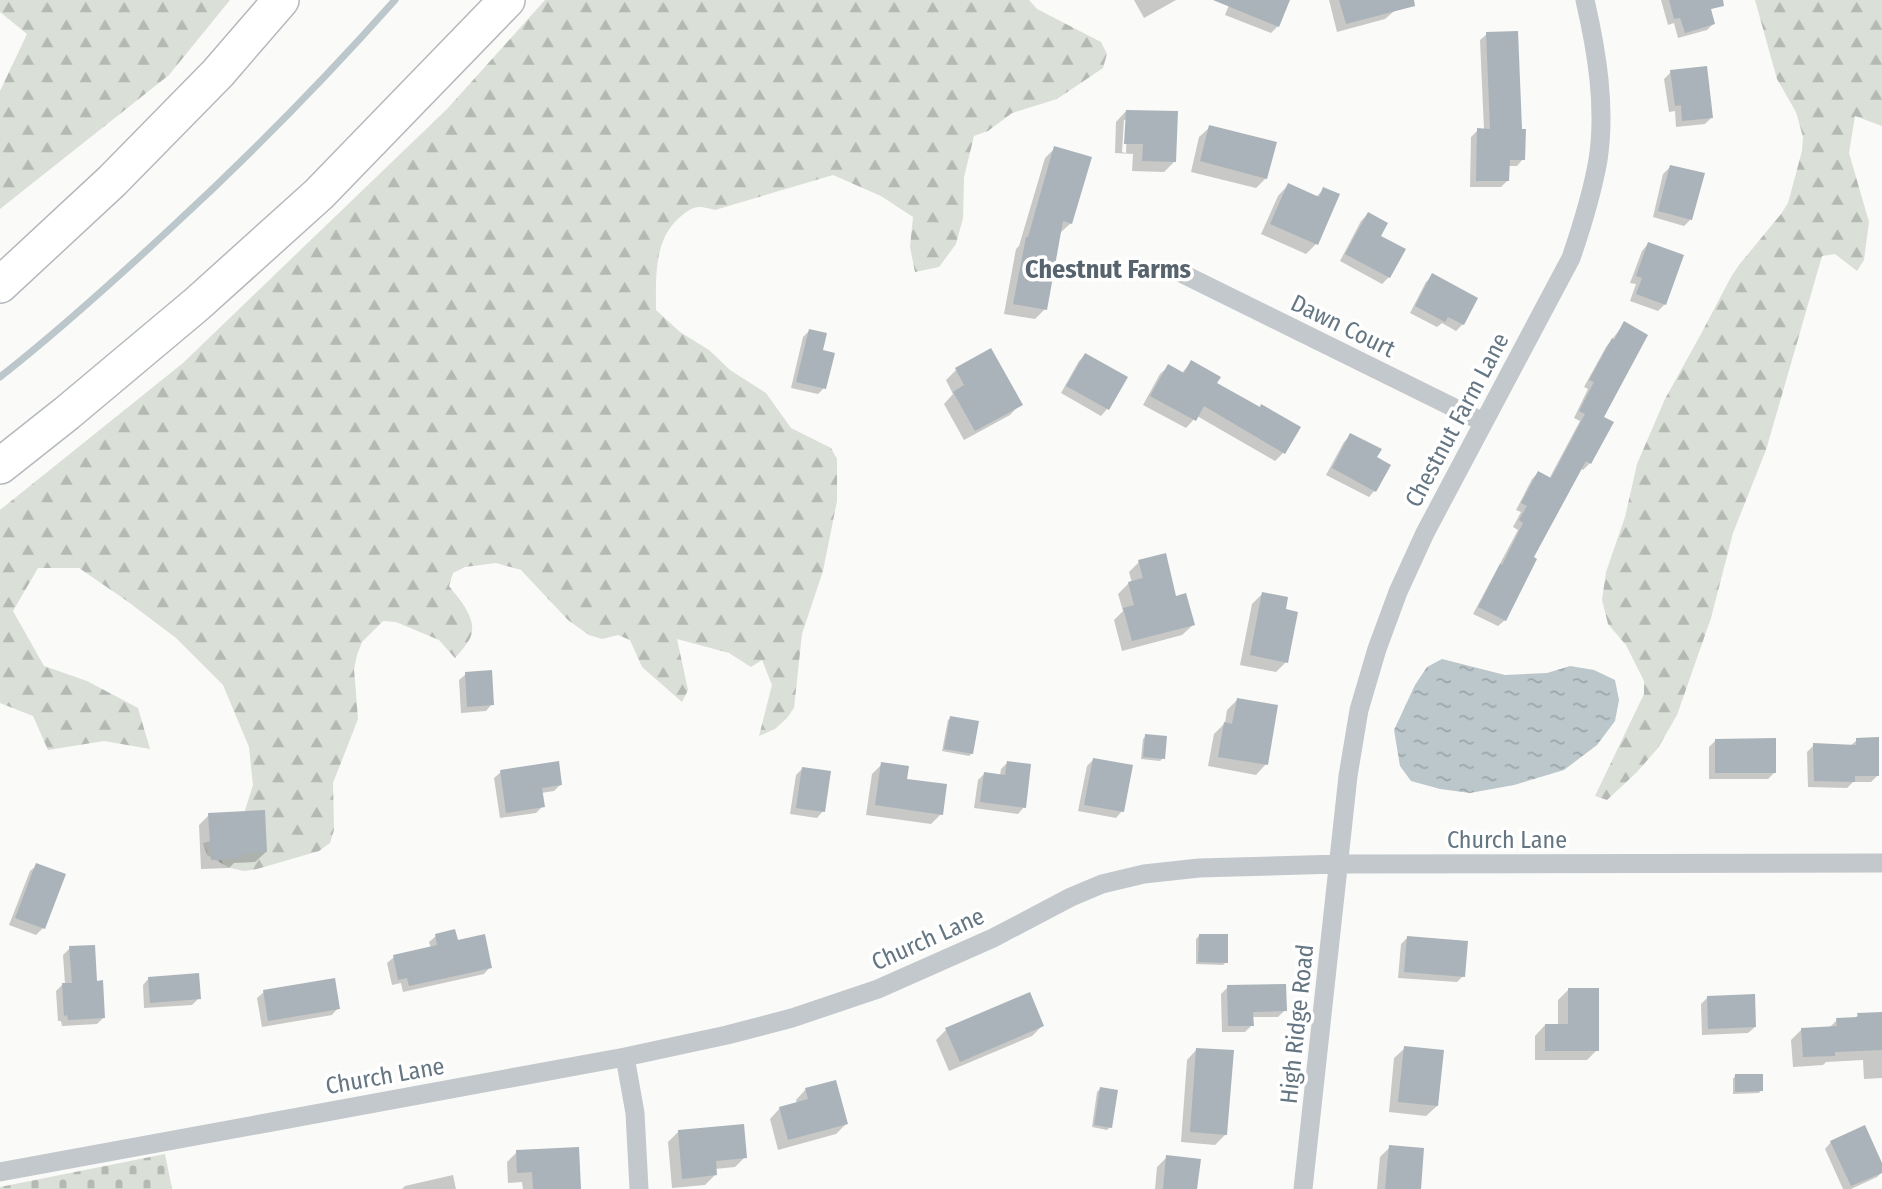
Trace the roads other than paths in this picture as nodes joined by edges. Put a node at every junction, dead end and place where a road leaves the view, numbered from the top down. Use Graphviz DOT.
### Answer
graph roads {
  1 [pos="281,0"];
  2 [pos="507,0"];
  3 [pos="1585,0"];
  4 [pos="1181,273"];
  5 [pos="0,285"];
  6 [pos="1483,422"];
  7 [pos="0,466"];
  8 [pos="1882,863"];
  9 [pos="1339,864"];
  10 [pos="625,1057"];
  11 [pos="0,1172"];
  12 [pos="639,1189"];
  13 [pos="1303,1189"];
  1 -- 5 [label="highway"];
  2 -- 7 [label="highway"];
  3 -- 6 [label="street, Chestnut Farm Lane"];
  4 -- 6 [label="street, Dawn Court"];
  6 -- 9 [label="street, Chestnut Farm Lane"];
  8 -- 9 [label="street, Church Lane"];
  9 -- 10 [label="street, Church Lane"];
  9 -- 13 [label="street, High Ridge Road"];
  10 -- 11 [label="street, Church Lane"];
  10 -- 12 [label="street"];
}
